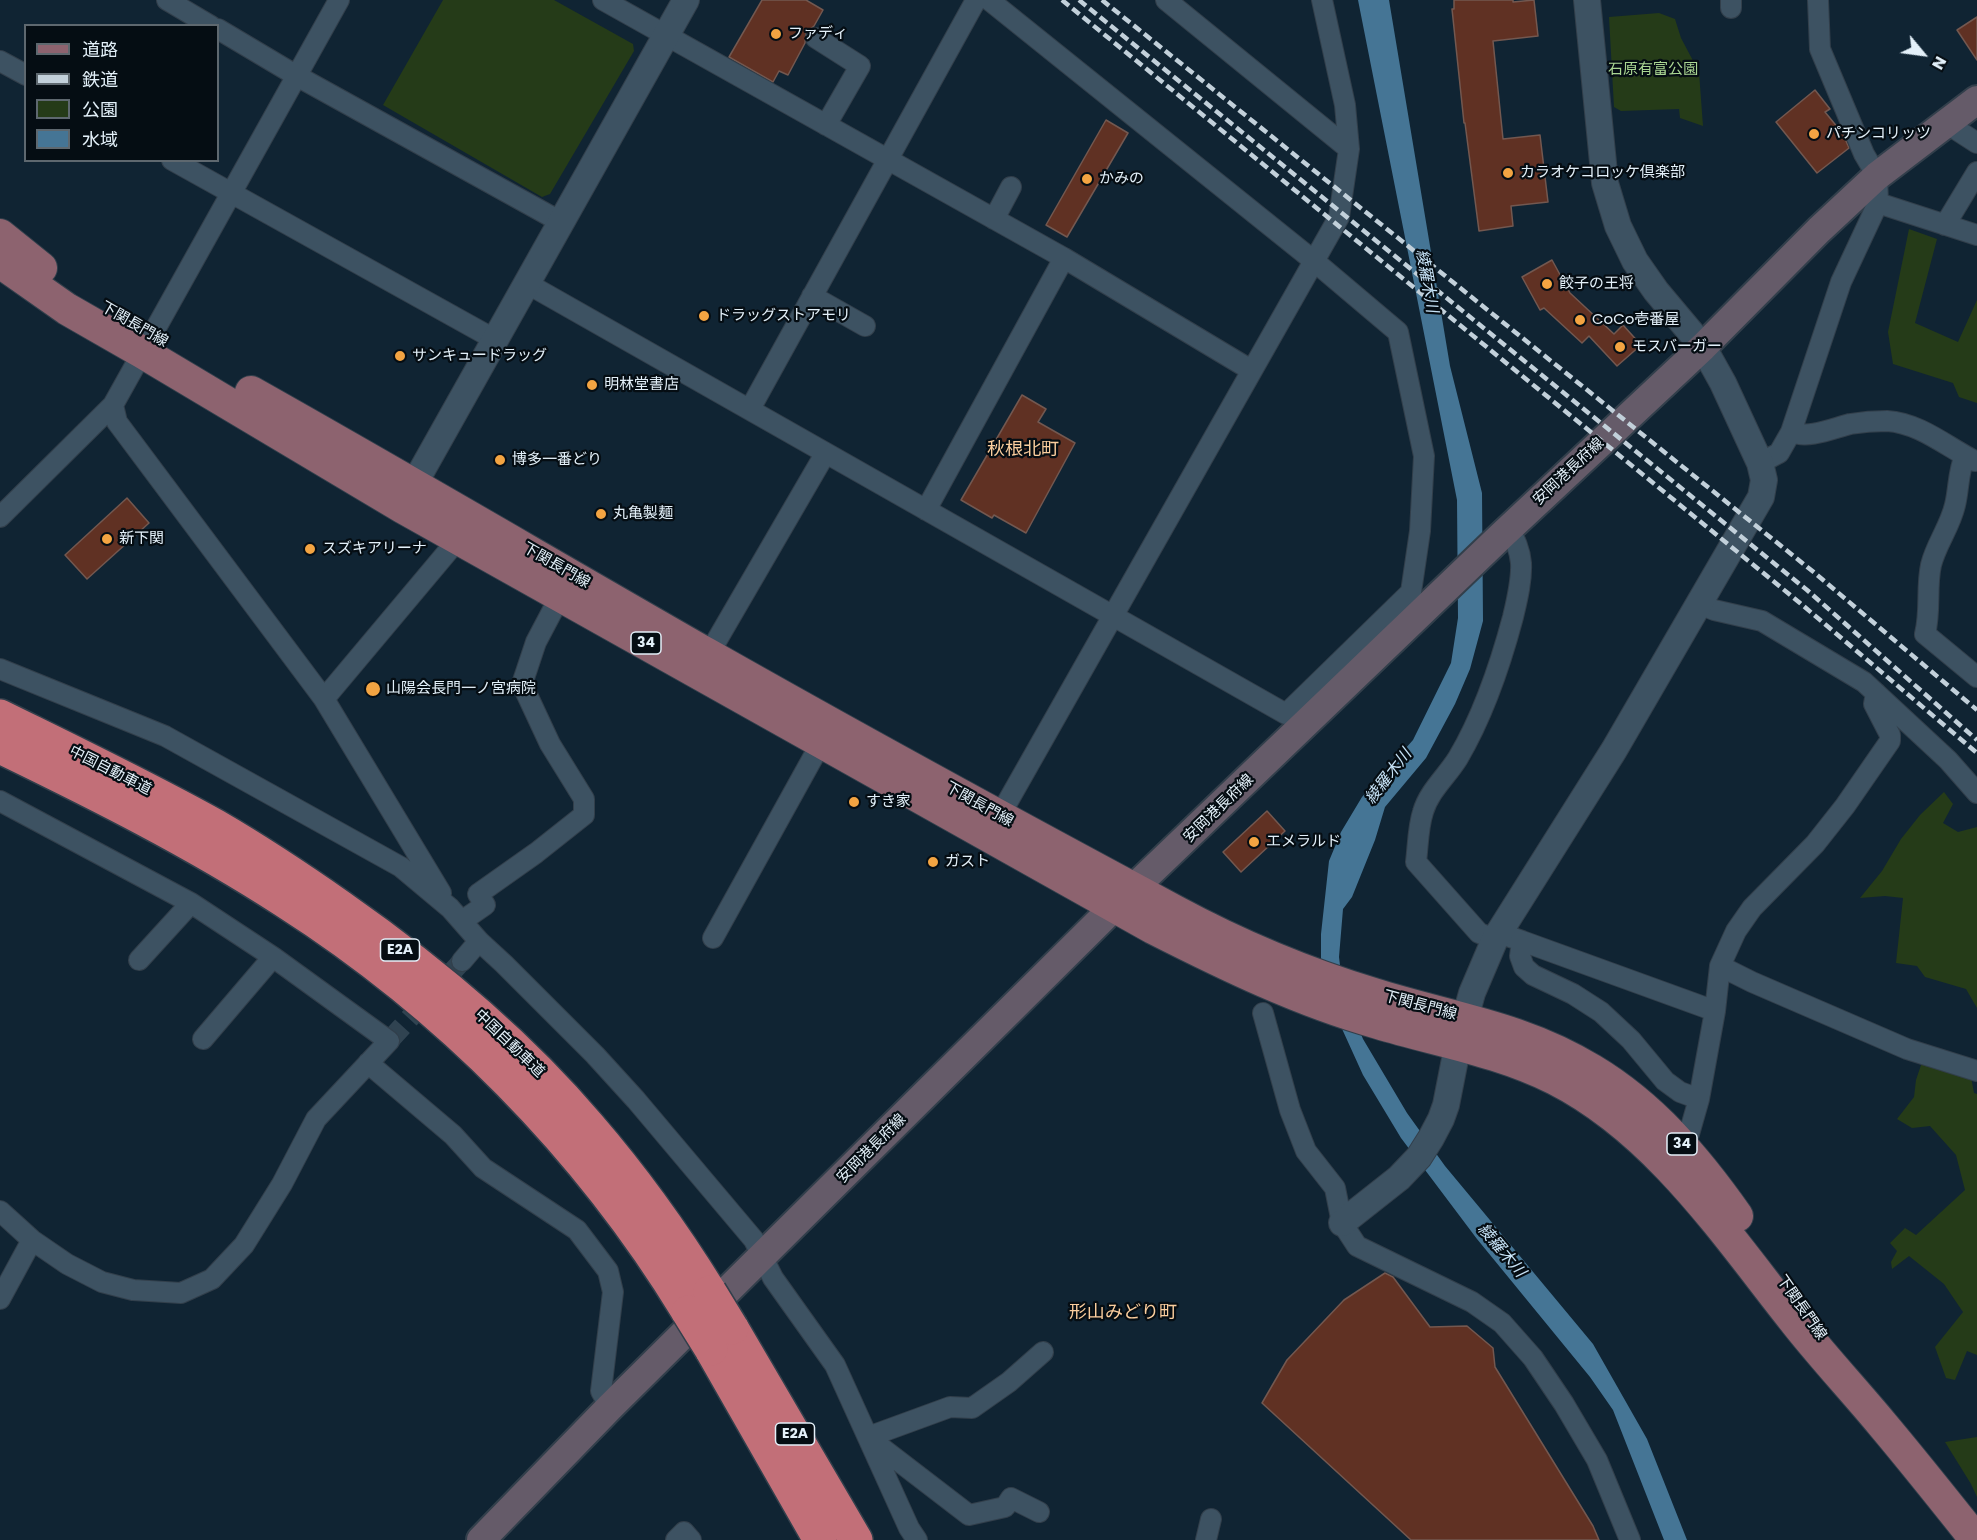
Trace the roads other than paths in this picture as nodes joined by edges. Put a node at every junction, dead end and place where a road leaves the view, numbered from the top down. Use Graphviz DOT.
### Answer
graph roads {
  1 [pos="167,0"];
  2 [pos="339,0"];
  3 [pos="603,0"];
  4 [pos="686,0"];
  5 [pos="976,0"];
  6 [pos="989,0"];
  7 [pos="1166,0"];
  8 [pos="1322,0"];
  9 [pos="1818,0"];
  10 [pos="1593,1"];
  11 [pos="208,24"];
  12 [pos="219,30"];
  13 [pos="666,36"];
  14 [pos="816,38"];
  15 [pos="0,61"];
  16 [pos="24,74"];
  17 [pos="297,76"];
  18 [pos="1977,100"];
  19 [pos="1946,123"];
  20 [pos="826,125"];
  21 [pos="1977,143"];
  22 [pos="1349,149"];
  23 [pos="888,160"];
  24 [pos="175,162"];
  25 [pos="1977,172"];
  26 [pos="1011,187"];
  27 [pos="1878,189"];
  28 [pos="230,194"];
  29 [pos="993,219"];
  30 [pos="561,222"];
  31 [pos="1945,225"];
  32 [pos="0,235"];
  33 [pos="1977,235"];
  34 [pos="1064,258"];
  35 [pos="1314,261"];
  36 [pos="0,262"];
  37 [pos="528,284"];
  38 [pos="813,296"];
  39 [pos="865,326"];
  40 [pos="494,339"];
  41 [pos="147,344"];
  42 [pos="1703,347"];
  43 [pos="1251,370"];
  44 [pos="113,405"];
  45 [pos="750,409"];
  46 [pos="1791,432"];
  47 [pos="825,454"];
  48 [pos="1971,459"];
  49 [pos="1760,462"];
  50 [pos="408,495"];
  51 [pos="926,510"];
  52 [pos="0,517"];
  53 [pos="467,529"];
  54 [pos="1505,532"];
  55 [pos="566,585"];
  56 [pos="1700,604"];
  57 [pos="1112,617"];
  58 [pos="703,664"];
  59 [pos="0,669"];
  60 [pos="1977,677"];
  61 [pos="1876,693"];
  62 [pos="324,699"];
  63 [pos="0,716"];
  64 [pos="821,743"];
  65 [pos="0,747"];
  66 [pos="1977,793"];
  67 [pos="0,801"];
  68 [pos="994,827"];
  69 [pos="1125,898"];
  70 [pos="191,903"];
  71 [pos="456,915"];
  72 [pos="713,938"];
  73 [pos="1505,938"];
  74 [pos="479,941"];
  75 [pos="273,957"];
  76 [pos="139,960"];
  77 [pos="462,961"];
  78 [pos="1720,966"];
  79 [pos="1715,1011"];
  80 [pos="1263,1013"];
  81 [pos="1461,1031"];
  82 [pos="203,1039"];
  83 [pos="368,1063"];
  84 [pos="1977,1071"];
  85 [pos="1699,1099"];
  86 [pos="1680,1142"];
  87 [pos="0,1211"];
  88 [pos="1342,1223"];
  89 [pos="32,1240"];
  90 [pos="762,1258"];
  91 [pos="0,1299"];
  92 [pos="699,1302"];
  93 [pos="722,1339"];
  94 [pos="1043,1352"];
  95 [pos="610,1407"];
  96 [pos="1884,1425"];
  97 [pos="868,1437"];
  98 [pos="1039,1512"];
  99 [pos="1211,1519"];
  100 [pos="481,1540"];
  101 [pos="676,1540"];
  102 [pos="691,1540"];
  103 [pos="820,1540"];
  104 [pos="856,1540"];
  105 [pos="917,1540"];
  106 [pos="1206,1540"];
  107 [pos="1630,1540"];
  108 [pos="1976,1540"];
  1 -- 11 [label="street"];
  2 -- 17 [label="street"];
  3 -- 13 [label="street"];
  4 -- 13 [label="street"];
  5 -- 23 [label="street"];
  6 -- 35 [label="street"];
  7 -- 22 [label="street"];
  8 -- 22 [label="street"];
  9 -- 27 [label="street"];
  10 -- 42 [label="street"];
  12 -- 17 [label="street"];
  13 -- 20 [label="street"];
  13 -- 30 [label="street"];
  14 -- 20 [label="street"];
  15 -- 16 [label="street"];
  17 -- 28 [label="street"];
  17 -- 30 [label="street"];
  18 -- 19 [label="main road, 安岡港長府線"];
  19 -- 21 [label="street"];
  19 -- 27 [label="main road, 安岡港長府線"];
  20 -- 23 [label="street"];
  22 -- 35 [label="street"];
  23 -- 29 [label="street"];
  23 -- 38 [label="street"];
  24 -- 28 [label="street"];
  25 -- 31 [label="street"];
  26 -- 29 [label="street"];
  27 -- 31 [label="street"];
  27 -- 42 [label="main road, 安岡港長府線"];
  27 -- 46 [label="street"];
  28 -- 40 [label="street"];
  28 -- 41 [label="street"];
  29 -- 34 [label="street"];
  30 -- 37 [label="street"];
  31 -- 33 [label="street"];
  32 -- 41 [label="main road, 下関長門線 / 34"];
  34 -- 43 [label="street"];
  34 -- 51 [label="street"];
  35 -- 43 [label="street"];
  35 -- 57 [label="street"];
  36 -- 41 [label="main road, 下関長門線 / 34"];
  37 -- 40 [label="street"];
  37 -- 45 [label="street"];
  38 -- 39 [label="street"];
  38 -- 45 [label="street"];
  40 -- 50 [label="street"];
  41 -- 44 [label="street"];
  41 -- 50 [label="main road, 下関長門線 / 34"];
  42 -- 49 [label="street"];
  42 -- 54 [label="main road, 安岡港長府線"];
  43 -- 57 [label="street"];
  44 -- 52 [label="street"];
  44 -- 62 [label="street"];
  45 -- 47 [label="street"];
  46 -- 48 [label="street"];
  46 -- 49 [label="street"];
  47 -- 51 [label="street"];
  47 -- 58 [label="street"];
  48 -- 60 [label="street"];
  49 -- 56 [label="street"];
  50 -- 53 [label="main road, 下関長門線 / 34"];
  51 -- 57 [label="street"];
  53 -- 55 [label="main road, 下関長門線 / 34"];
  53 -- 62 [label="street"];
  54 -- 69 [label="main road, 安岡港長府線"];
  54 -- 73 [label="street"];
  55 -- 58 [label="main road, 下関長門線 / 34"];
  55 -- 71 [label="street"];
  56 -- 61 [label="street"];
  56 -- 73 [label="street"];
  57 -- 68 [label="street"];
  58 -- 64 [label="main road, 下関長門線 / 34"];
  58 -- 68 [label="main road, 下関長門線 / 34"];
  59 -- 71 [label="street"];
  61 -- 66 [label="street"];
  61 -- 78 [label="street"];
  62 -- 71 [label="street"];
  63 -- 92 [label="highway, 中国自動車道 / E2A"];
  64 -- 68 [label="main road, 下関長門線 / 34"];
  64 -- 72 [label="street"];
  65 -- 92 [label="highway, 中国自動車道 / E2A"];
  67 -- 70 [label="street"];
  68 -- 69 [label="main road, 下関長門線 / 34"];
  69 -- 81 [label="main road, 下関長門線 / 34"];
  69 -- 90 [label="main road, 安岡港長府線"];
  70 -- 75 [label="street"];
  70 -- 76 [label="street"];
  71 -- 74 [label="street"];
  73 -- 79 [label="street"];
  73 -- 81 [label="street"];
  73 -- 85 [label="street"];
  74 -- 77 [label="street"];
  74 -- 90 [label="street"];
  75 -- 82 [label="street"];
  75 -- 83 [label="street"];
  78 -- 79 [label="street"];
  78 -- 84 [label="street"];
  79 -- 85 [label="street"];
  80 -- 88 [label="street"];
  81 -- 86 [label="main road, 下関長門線 / 34"];
  81 -- 88 [label="street"];
  81 -- 96 [label="main road, 下関長門線 / 34"];
  83 -- 89 [label="street"];
  83 -- 95 [label="street"];
  85 -- 86 [label="street"];
  86 -- 96 [label="main road, 下関長門線 / 34"];
  87 -- 89 [label="street"];
  88 -- 107 [label="street"];
  89 -- 91 [label="street"];
  90 -- 95 [label="main road, 安岡港長府線"];
  90 -- 97 [label="street"];
  92 -- 93 [label="highway, 中国自動車道 / E2A, bridge"];
  93 -- 103 [label="highway, 中国自動車道 / E2A"];
  93 -- 104 [label="highway, 中国自動車道 / E2A"];
  94 -- 97 [label="street"];
  95 -- 100 [label="main road, 安岡港長府線"];
  96 -- 108 [label="main road, 下関長門線 / 34"];
  97 -- 98 [label="street"];
  97 -- 105 [label="street"];
  99 -- 106 [label="street"];
  101 -- 102 [label="street"];
}
